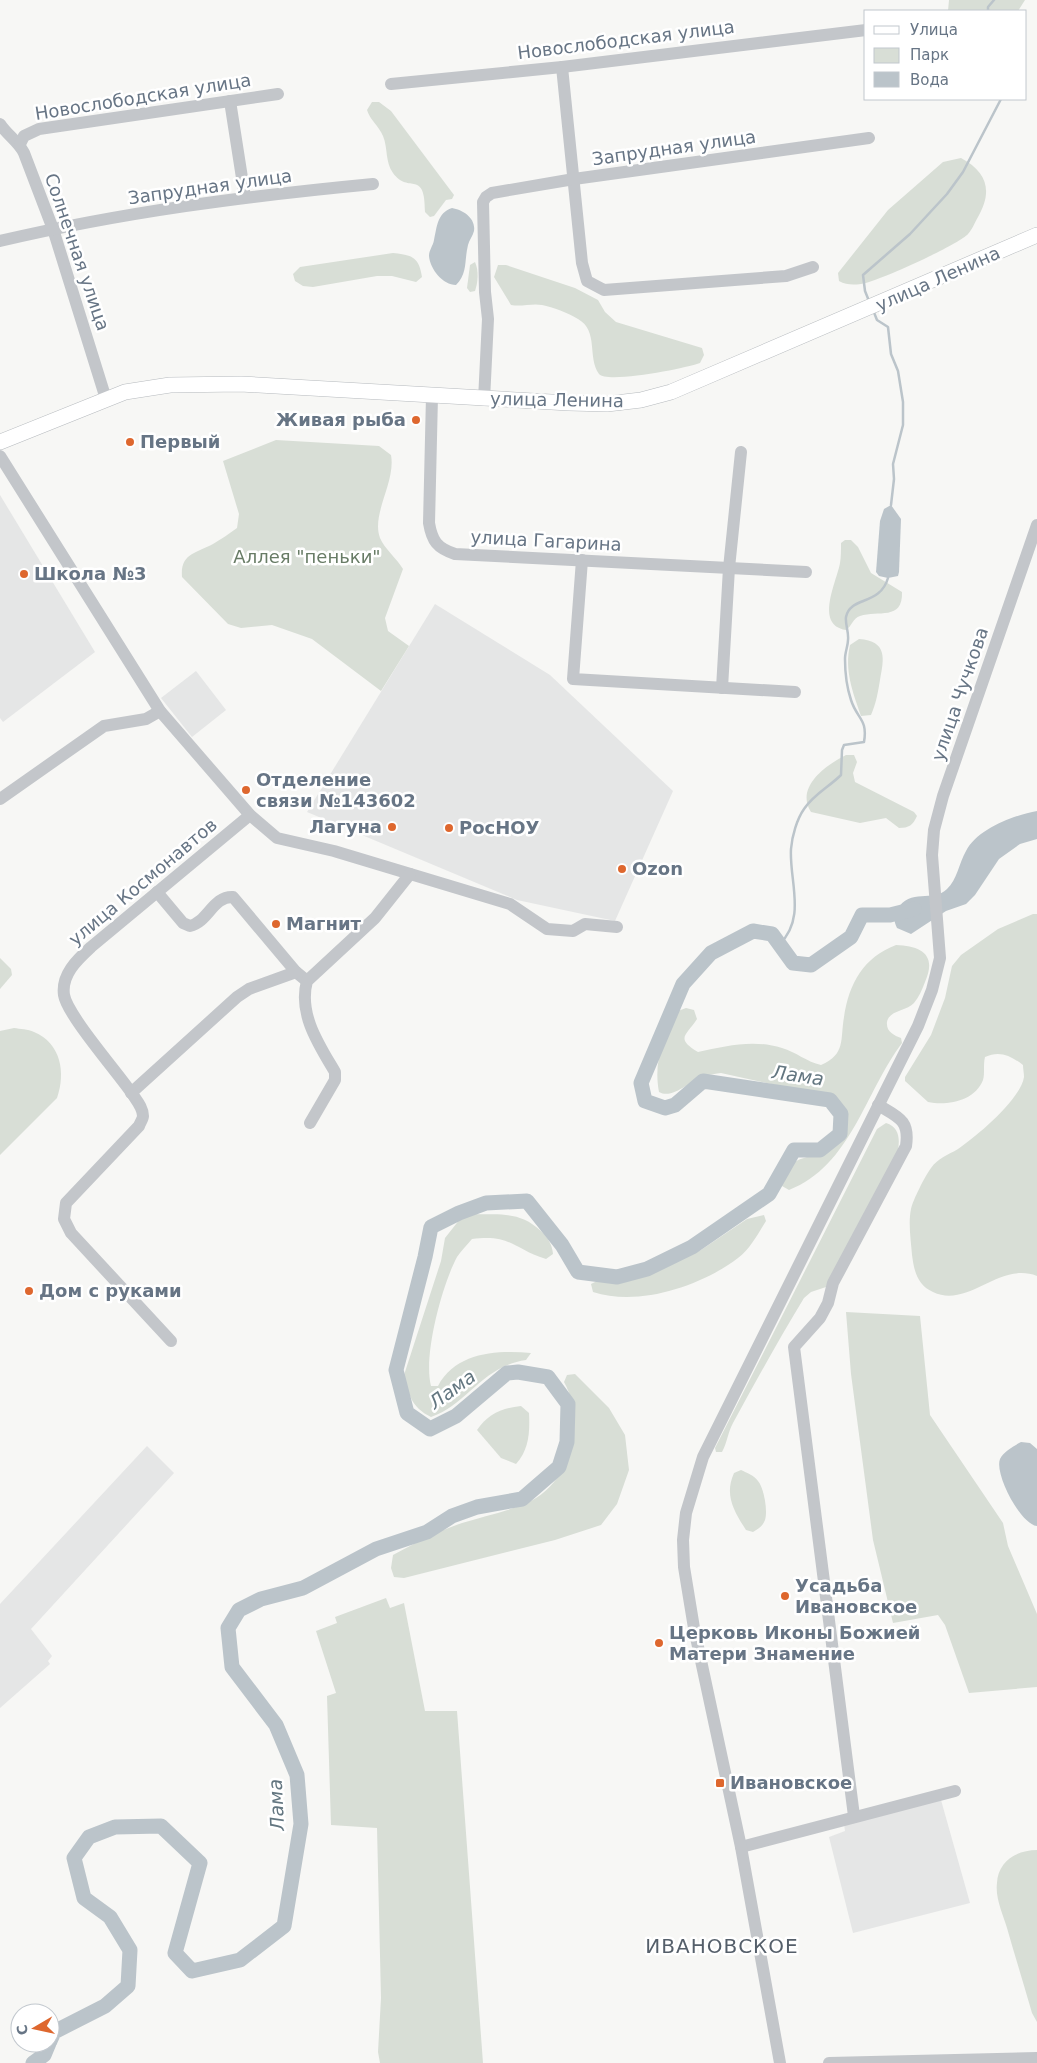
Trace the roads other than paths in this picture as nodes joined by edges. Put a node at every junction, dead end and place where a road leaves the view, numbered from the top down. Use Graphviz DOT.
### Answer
graph roads {
  1 [pos="864,30"];
  2 [pos="562,67"];
  3 [pos="391,84"];
  4 [pos="278,94"];
  5 [pos="230,101"];
  6 [pos="0,124"];
  7 [pos="869,138"];
  8 [pos="20,144"];
  9 [pos="574,180"];
  10 [pos="373,184"];
  11 [pos="245,197"];
  12 [pos="53,229"];
  13 [pos="1037,235"];
  14 [pos="0,241"];
  15 [pos="813,267"];
  16 [pos="432,396"];
  17 [pos="106,399"];
  18 [pos="484,400"];
  19 [pos="0,442"];
  20 [pos="741,452"];
  21 [pos="0,456"];
  22 [pos="1037,525"];
  23 [pos="582,560"];
  24 [pos="730,568"];
  25 [pos="806,572"];
  26 [pos="722,688"];
  27 [pos="795,692"];
  28 [pos="160,711"];
  29 [pos="0,799"];
  30 [pos="250,815"];
  31 [pos="410,874"];
  32 [pos="157,892"];
  33 [pos="617,927"];
  34 [pos="296,972"];
  35 [pos="307,981"];
  36 [pos="131,1093"];
  37 [pos="878,1105"];
  38 [pos="310,1123"];
  39 [pos="171,1341"];
  40 [pos="955,1791"];
  41 [pos="854,1816"];
  42 [pos="742,1847"];
  43 [pos="1037,2058"];
  44 [pos="865,2062"];
  45 [pos="780,2063"];
  46 [pos="829,2063"];
  1 -- 2 [label="street, Новослободская улица"];
  2 -- 3 [label="street, Новослободская улица"];
  2 -- 9 [label="street"];
  4 -- 5 [label="street, Новослободская улица"];
  5 -- 8 [label="street, Новослободская улица"];
  5 -- 11 [label="street"];
  6 -- 8 [label="street, Солнечная улица"];
  7 -- 9 [label="street, Запрудная улица"];
  8 -- 12 [label="street, Солнечная улица"];
  9 -- 15 [label="street"];
  9 -- 18 [label="street, Запрудная улица"];
  10 -- 11 [label="street, Запрудная улица"];
  11 -- 12 [label="street, Запрудная улица"];
  12 -- 14 [label="street, Запрудная улица"];
  12 -- 17 [label="street, Солнечная улица"];
  13 -- 18 [label="main road, улица Ленина"];
  16 -- 17 [label="main road, улица Ленина"];
  16 -- 18 [label="main road, улица Ленина"];
  16 -- 23 [label="street, улица Гагарина"];
  17 -- 19 [label="main road, улица Ленина"];
  20 -- 24 [label="street"];
  21 -- 28 [label="street"];
  22 -- 37 [label="street, улица Чучкова"];
  23 -- 24 [label="street, улица Гагарина"];
  23 -- 26 [label="street"];
  24 -- 25 [label="street, улица Гагарина"];
  24 -- 26 [label="street"];
  26 -- 27 [label="street"];
  28 -- 29 [label="street"];
  28 -- 30 [label="street"];
  30 -- 31 [label="street"];
  30 -- 32 [label="street, улица Космонавтов"];
  31 -- 33 [label="street"];
  31 -- 35 [label="street"];
  32 -- 34 [label="street"];
  32 -- 36 [label="street, улица Космонавтов"];
  34 -- 35 [label="street"];
  34 -- 36 [label="street"];
  35 -- 38 [label="street"];
  36 -- 39 [label="street, улица Космонавтов"];
  37 -- 41 [label="street"];
  37 -- 42 [label="street, улица Чучкова"];
  40 -- 41 [label="street"];
  41 -- 42 [label="street"];
  42 -- 45 [label="street, улица Чучкова"];
  43 -- 44 [label="street"];
  44 -- 46 [label="street"];
}
